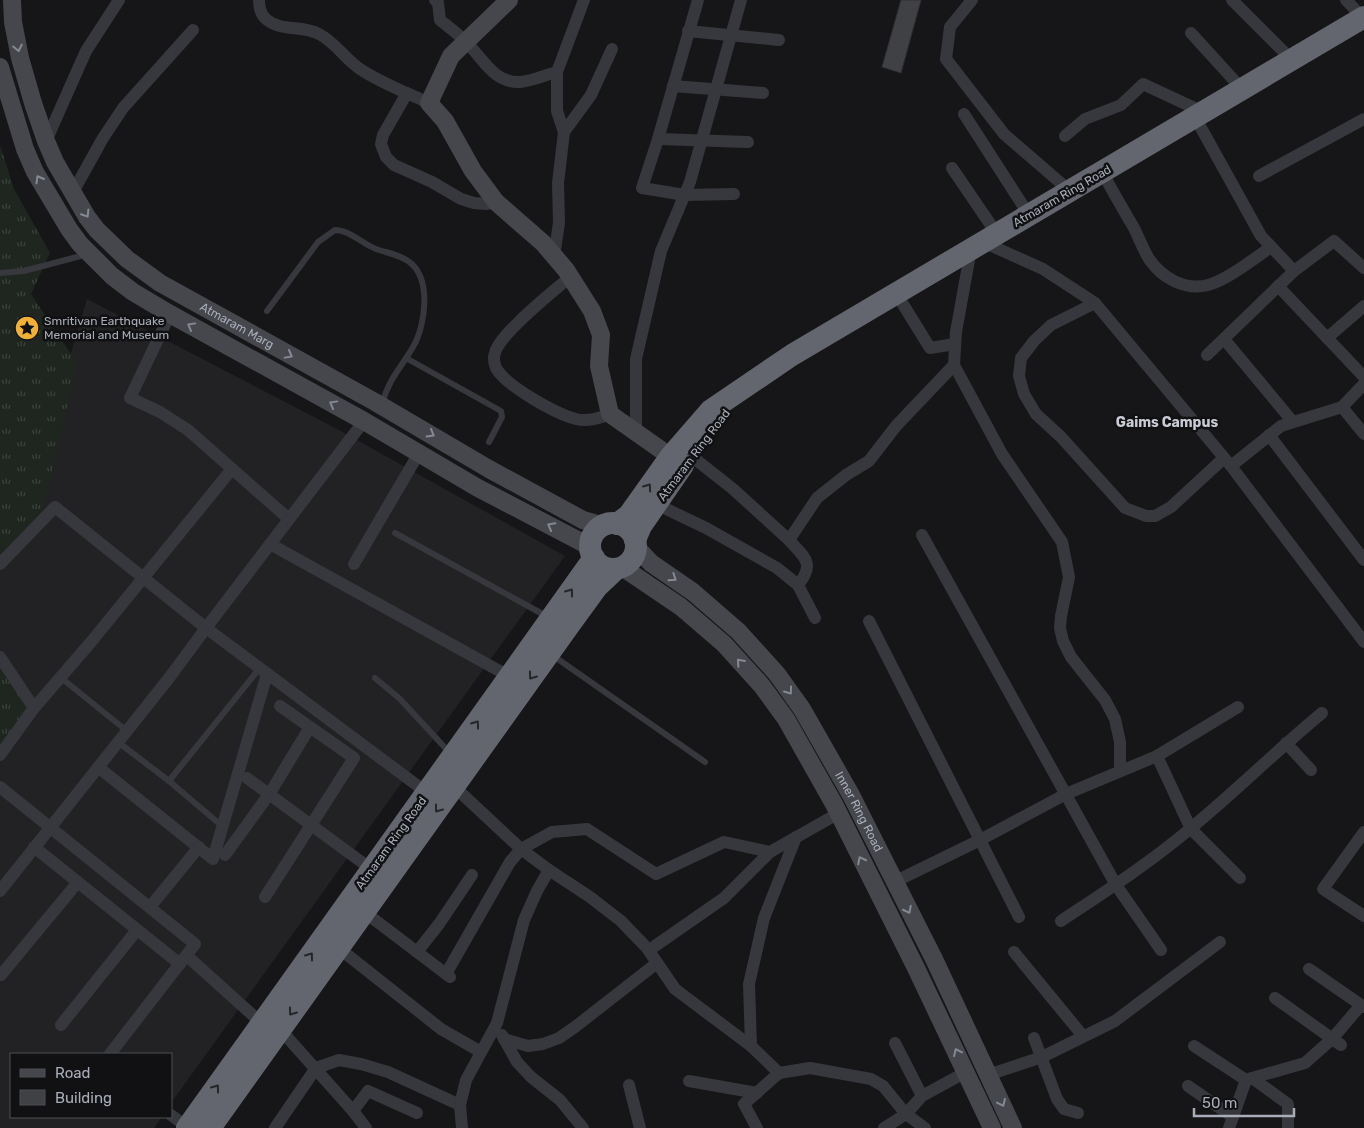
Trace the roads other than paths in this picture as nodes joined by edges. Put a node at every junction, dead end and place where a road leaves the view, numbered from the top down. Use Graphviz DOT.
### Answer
graph roads {
  1 [pos="12,0"];
  2 [pos="119,0"];
  3 [pos="259,0"];
  4 [pos="435,0"];
  5 [pos="509,0"];
  6 [pos="584,0"];
  7 [pos="698,0"];
  8 [pos="741,0"];
  9 [pos="972,0"];
  10 [pos="1232,0"];
  11 [pos="1346,0"];
  12 [pos="1363,18"];
  13 [pos="193,30"];
  14 [pos="688,32"];
  15 [pos="1191,33"];
  16 [pos="731,37"];
  17 [pos="779,40"];
  18 [pos="466,42"];
  19 [pos="612,49"];
  20 [pos="1292,60"];
  21 [pos="0,67"];
  22 [pos="557,72"];
  23 [pos="673,86"];
  24 [pos="716,88"];
  25 [pos="1242,89"];
  26 [pos="407,93"];
  27 [pos="763,93"];
  28 [pos="428,103"];
  29 [pos="964,114"];
  30 [pos="1199,115"];
  31 [pos="1364,119"];
  32 [pos="564,132"];
  33 [pos="1065,136"];
  34 [pos="658,139"];
  35 [pos="702,140"];
  36 [pos="46,141"];
  37 [pos="748,142"];
  38 [pos="952,168"];
  39 [pos="1259,176"];
  40 [pos="1105,177"];
  41 [pos="1070,191"];
  42 [pos="73,192"];
  43 [pos="734,194"];
  44 [pos="685,195"];
  45 [pos="496,202"];
  46 [pos="1029,215"];
  47 [pos="984,241"];
  48 [pos="1271,247"];
  49 [pos="90,254"];
  50 [pos="554,256"];
  51 [pos="1364,268"];
  52 [pos="1294,271"];
  53 [pos="0,273"];
  54 [pos="570,277"];
  55 [pos="1278,286"];
  56 [pos="896,293"];
  57 [pos="1096,303"];
  58 [pos="1364,306"];
  59 [pos="267,311"];
  60 [pos="170,314"];
  61 [pos="1328,338"];
  62 [pos="1224,339"];
  63 [pos="955,344"];
  64 [pos="1207,355"];
  65 [pos="406,358"];
  66 [pos="954,365"];
  67 [pos="761,376"];
  68 [pos="1364,377"];
  69 [pos="1364,384"];
  70 [pos="382,406"];
  71 [pos="1342,407"];
  72 [pos="610,414"];
  73 [pos="364,421"];
  74 [pos="1293,422"];
  75 [pos="636,432"];
  76 [pos="1364,434"];
  77 [pos="1269,436"];
  78 [pos="489,442"];
  79 [pos="664,452"];
  80 [pos="419,453"];
  81 [pos="690,455"];
  82 [pos="1228,462"];
  83 [pos="232,469"];
  84 [pos="656,504"];
  85 [pos="289,519"];
  86 [pos="610,525"];
  87 [pos="395,533"];
  88 [pos="922,535"];
  89 [pos="789,540"];
  90 [pos="636,543"];
  91 [pos="270,544"];
  92 [pos="1362,552"];
  93 [pos="592,555"];
  94 [pos="0,564"];
  95 [pos="354,564"];
  96 [pos="619,568"];
  97 [pos="144,577"];
  98 [pos="798,585"];
  99 [pos="814,618"];
  100 [pos="551,619"];
  101 [pos="869,620"];
  102 [pos="206,628"];
  103 [pos="1364,642"];
  104 [pos="549,653"];
  105 [pos="0,657"];
  106 [pos="263,672"];
  107 [pos="505,674"];
  108 [pos="60,677"];
  109 [pos="375,678"];
  110 [pos="280,706"];
  111 [pos="1238,707"];
  112 [pos="34,708"];
  113 [pos="1322,712"];
  114 [pos="310,727"];
  115 [pos="127,731"];
  116 [pos="118,742"];
  117 [pos="1286,743"];
  118 [pos="449,752"];
  119 [pos="0,755"];
  120 [pos="1157,756"];
  121 [pos="705,762"];
  122 [pos="98,767"];
  123 [pos="1311,770"];
  124 [pos="1120,771"];
  125 [pos="247,778"];
  126 [pos="169,781"];
  127 [pos="0,787"];
  128 [pos="422,789"];
  129 [pos="270,793"];
  130 [pos="461,793"];
  131 [pos="1066,794"];
  132 [pos="839,813"];
  133 [pos="312,824"];
  134 [pos="223,826"];
  135 [pos="50,828"];
  136 [pos="1191,828"];
  137 [pos="1364,832"];
  138 [pos="796,837"];
  139 [pos="980,840"];
  140 [pos="34,847"];
  141 [pos="199,848"];
  142 [pos="521,848"];
  143 [pos="770,852"];
  144 [pos="224,855"];
  145 [pos="367,866"];
  146 [pos="549,870"];
  147 [pos="472,875"];
  148 [pos="1240,878"];
  149 [pos="78,882"];
  150 [pos="894,882"];
  151 [pos="1116,885"];
  152 [pos="0,891"];
  153 [pos="265,897"];
  154 [pos="150,907"];
  155 [pos="1364,916"];
  156 [pos="372,917"];
  157 [pos="1019,917"];
  158 [pos="1062,921"];
  159 [pos="137,930"];
  160 [pos="1220,942"];
  161 [pos="655,946"];
  162 [pos="1161,950"];
  163 [pos="417,952"];
  164 [pos="1014,952"];
  165 [pos="345,953"];
  166 [pos="184,960"];
  167 [pos="657,963"];
  168 [pos="1309,968"];
  169 [pos="1,975"];
  170 [pos="1275,998"];
  171 [pos="1363,1006"];
  172 [pos="257,1019"];
  173 [pos="497,1023"];
  174 [pos="61,1025"];
  175 [pos="1083,1036"];
  176 [pos="287,1037"];
  177 [pos="1034,1038"];
  178 [pos="504,1039"];
  179 [pos="1336,1042"];
  180 [pos="895,1043"];
  181 [pos="751,1046"];
  182 [pos="1194,1046"];
  183 [pos="481,1052"];
  184 [pos="111,1053"];
  185 [pos="1042,1056"];
  186 [pos="316,1068"];
  187 [pos="966,1072"];
  188 [pos="778,1073"];
  189 [pos="988,1075"];
  190 [pos="1249,1079"];
  191 [pos="689,1081"];
  192 [pos="628,1085"];
  193 [pos="1188,1086"];
  194 [pos="757,1092"];
  195 [pos="922,1096"];
  196 [pos="460,1105"];
  197 [pos="353,1110"];
  198 [pos="417,1113"];
  199 [pos="1078,1113"];
  200 [pos="906,1114"];
  201 [pos="179,1121"];
  202 [pos="1231,1122"];
  203 [pos="210,1128"];
  204 [pos="275,1128"];
  205 [pos="366,1128"];
  206 [pos="462,1128"];
  207 [pos="583,1128"];
  208 [pos="640,1128"];
  209 [pos="757,1128"];
  210 [pos="884,1128"];
  211 [pos="925,1128"];
  212 [pos="992,1128"];
  213 [pos="1013,1128"];
  214 [pos="1288,1128"];
  1 -- 36 [label="main road, Atmaram Marg, one-way"];
  2 -- 36 [label="street"];
  3 -- 26 [label="street"];
  4 -- 18 [label="street"];
  5 -- 18 [label="main road"];
  6 -- 22 [label="street"];
  7 -- 14 [label="street"];
  8 -- 16 [label="street"];
  9 -- 41 [label="street"];
  10 -- 20 [label="street"];
  11 -- 12 [label="street"];
  12 -- 20 [label="highway, Atmaram Ring Road"];
  13 -- 42 [label="street"];
  14 -- 16 [label="street"];
  14 -- 23 [label="street"];
  15 -- 25 [label="street"];
  16 -- 17 [label="street"];
  16 -- 24 [label="street"];
  18 -- 22 [label="street"];
  18 -- 28 [label="main road"];
  19 -- 32 [label="street"];
  20 -- 25 [label="highway, Atmaram Ring Road"];
  49 -- 21 [label="main road, Atmaram Marg, one-way"];
  22 -- 32 [label="street"];
  23 -- 24 [label="street"];
  23 -- 34 [label="street"];
  24 -- 27 [label="street"];
  24 -- 35 [label="street"];
  25 -- 30 [label="highway, Atmaram Ring Road"];
  26 -- 28 [label="street"];
  26 -- 45 [label="street"];
  28 -- 45 [label="main road"];
  29 -- 46 [label="street"];
  30 -- 33 [label="street"];
  30 -- 41 [label="highway, Atmaram Ring Road"];
  30 -- 48 [label="street"];
  31 -- 39 [label="street"];
  32 -- 50 [label="street"];
  34 -- 35 [label="street"];
  34 -- 44 [label="street"];
  35 -- 37 [label="street"];
  35 -- 44 [label="street"];
  36 -- 42 [label="main road, Atmaram Marg"];
  38 -- 47 [label="street"];
  40 -- 48 [label="street"];
  41 -- 46 [label="highway, Atmaram Ring Road"];
  42 -- 70 [label="main road, Atmaram Marg, one-way"];
  43 -- 44 [label="street"];
  44 -- 75 [label="street"];
  45 -- 50 [label="main road"];
  46 -- 47 [label="highway, Atmaram Ring Road"];
  47 -- 56 [label="highway, Atmaram Ring Road"];
  47 -- 57 [label="street"];
  47 -- 63 [label="street"];
  48 -- 52 [label="street"];
  49 -- 53 [label="lane"];
  49 -- 60 [label="main road, Atmaram Marg"];
  50 -- 54 [label="main road"];
  51 -- 52 [label="street"];
  52 -- 55 [label="street"];
  54 -- 72 [label="main road"];
  54 -- 72 [label="street"];
  55 -- 61 [label="street"];
  55 -- 62 [label="street"];
  56 -- 63 [label="street"];
  56 -- 67 [label="highway, Atmaram Ring Road"];
  57 -- 82 [label="street"];
  57 -- 82 [label="street"];
  58 -- 61 [label="street"];
  59 -- 65 [label="lane"];
  73 -- 60 [label="main road, Atmaram Marg, one-way"];
  60 -- 83 [label="street"];
  61 -- 68 [label="street"];
  62 -- 64 [label="street"];
  62 -- 74 [label="street"];
  63 -- 66 [label="street"];
  65 -- 70 [label="lane"];
  65 -- 78 [label="lane"];
  66 -- 89 [label="street"];
  66 -- 124 [label="street"];
  67 -- 81 [label="highway, Atmaram Ring Road"];
  86 -- 67 [label="highway, Atmaram Ring Road, one-way"];
  69 -- 71 [label="street"];
  70 -- 86 [label="main road, Atmaram Marg, one-way"];
  71 -- 74 [label="street"];
  71 -- 76 [label="street"];
  72 -- 75 [label="main road"];
  73 -- 80 [label="main road, Atmaram Marg"];
  73 -- 85 [label="street"];
  74 -- 77 [label="street"];
  75 -- 79 [label="main road"];
  77 -- 82 [label="street"];
  77 -- 92 [label="street"];
  93 -- 80 [label="main road, Atmaram Marg, one-way"];
  80 -- 95 [label="street"];
  81 -- 84 [label="highway, Atmaram Ring Road"];
  81 -- 89 [label="street"];
  82 -- 103 [label="street"];
  83 -- 85 [label="street"];
  83 -- 97 [label="street"];
  84 -- 90 [label="highway, Atmaram Ring Road"];
  84 -- 98 [label="street"];
  85 -- 91 [label="street"];
  86 -- 90 [label="highway"];
  86 -- 93 [label="highway"];
  87 -- 100 [label="lane"];
  88 -- 131 [label="street"];
  89 -- 98 [label="street"];
  90 -- 96 [label="highway"];
  90 -- 150 [label="main road, Inner Ring Road, one-way"];
  91 -- 102 [label="street"];
  91 -- 107 [label="street"];
  93 -- 96 [label="highway"];
  100 -- 93 [label="highway, Atmaram Ring Road, one-way"];
  94 -- 97 [label="street"];
  96 -- 104 [label="highway, Atmaram Ring Road"];
  132 -- 96 [label="main road, Inner Ring Road, one-way"];
  97 -- 102 [label="street"];
  97 -- 108 [label="street"];
  98 -- 99 [label="street"];
  201 -- 100 [label="highway, Atmaram Ring Road, one-way"];
  101 -- 139 [label="street"];
  102 -- 106 [label="street"];
  102 -- 115 [label="street"];
  104 -- 121 [label="lane"];
  104 -- 203 [label="highway, Atmaram Ring Road, one-way"];
  105 -- 112 [label="street"];
  106 -- 126 [label="lane"];
  106 -- 128 [label="street"];
  106 -- 134 [label="street"];
  108 -- 112 [label="street"];
  108 -- 115 [label="lane"];
  109 -- 118 [label="lane"];
  110 -- 114 [label="street"];
  111 -- 120 [label="street"];
  112 -- 119 [label="street"];
  113 -- 117 [label="street"];
  114 -- 129 [label="street"];
  114 -- 133 [label="street"];
  115 -- 116 [label="street"];
  116 -- 122 [label="street"];
  116 -- 126 [label="lane"];
  117 -- 123 [label="street"];
  117 -- 136 [label="street"];
  120 -- 124 [label="street"];
  120 -- 136 [label="street"];
  122 -- 135 [label="street"];
  122 -- 141 [label="street"];
  124 -- 131 [label="street"];
  125 -- 129 [label="street"];
  126 -- 134 [label="lane"];
  127 -- 135 [label="street"];
  129 -- 133 [label="street"];
  129 -- 144 [label="street"];
  130 -- 142 [label="street"];
  131 -- 139 [label="street"];
  131 -- 151 [label="street"];
  132 -- 138 [label="street"];
  187 -- 132 [label="main road, Inner Ring Road, one-way"];
  133 -- 145 [label="street"];
  133 -- 153 [label="street"];
  134 -- 141 [label="street"];
  135 -- 140 [label="street"];
  135 -- 154 [label="street"];
  136 -- 148 [label="street"];
  136 -- 151 [label="street"];
  137 -- 155 [label="street"];
  138 -- 143 [label="street"];
  138 -- 181 [label="street"];
  139 -- 150 [label="street"];
  139 -- 157 [label="street"];
  140 -- 149 [label="street"];
  140 -- 152 [label="street"];
  141 -- 154 [label="street"];
  142 -- 143 [label="street"];
  142 -- 146 [label="street"];
  142 -- 163 [label="street"];
  143 -- 161 [label="street"];
  146 -- 167 [label="street"];
  146 -- 173 [label="street"];
  147 -- 163 [label="street"];
  149 -- 159 [label="street"];
  149 -- 169 [label="street"];
  150 -- 189 [label="main road, Inner Ring Road, one-way"];
  151 -- 158 [label="street"];
  151 -- 162 [label="street"];
  154 -- 166 [label="street"];
  156 -- 163 [label="street"];
  159 -- 166 [label="street"];
  159 -- 174 [label="street"];
  160 -- 175 [label="street"];
  164 -- 175 [label="street"];
  165 -- 183 [label="street"];
  166 -- 172 [label="street"];
  166 -- 184 [label="street"];
  167 -- 178 [label="street"];
  167 -- 181 [label="street"];
  168 -- 171 [label="street"];
  170 -- 179 [label="street"];
  171 -- 179 [label="street"];
  173 -- 178 [label="street"];
  173 -- 183 [label="street"];
  175 -- 185 [label="street"];
  176 -- 186 [label="street"];
  177 -- 185 [label="street"];
  178 -- 207 [label="street"];
  179 -- 190 [label="street"];
  180 -- 195 [label="street"];
  181 -- 188 [label="street"];
  182 -- 190 [label="street"];
  183 -- 196 [label="street"];
  185 -- 189 [label="street"];
  185 -- 199 [label="street"];
  186 -- 196 [label="street"];
  186 -- 197 [label="street"];
  186 -- 204 [label="street"];
  187 -- 195 [label="street"];
  187 -- 212 [label="main road, Inner Ring Road"];
  188 -- 194 [label="street"];
  188 -- 200 [label="street"];
  189 -- 213 [label="main road, Inner Ring Road, one-way"];
  190 -- 202 [label="street"];
  190 -- 214 [label="street"];
  191 -- 194 [label="street"];
  192 -- 208 [label="street"];
  193 -- 202 [label="street"];
  194 -- 209 [label="street"];
  195 -- 200 [label="street"];
  196 -- 206 [label="street"];
  197 -- 198 [label="street"];
  197 -- 205 [label="street"];
  200 -- 210 [label="street"];
  200 -- 211 [label="street"];
}
